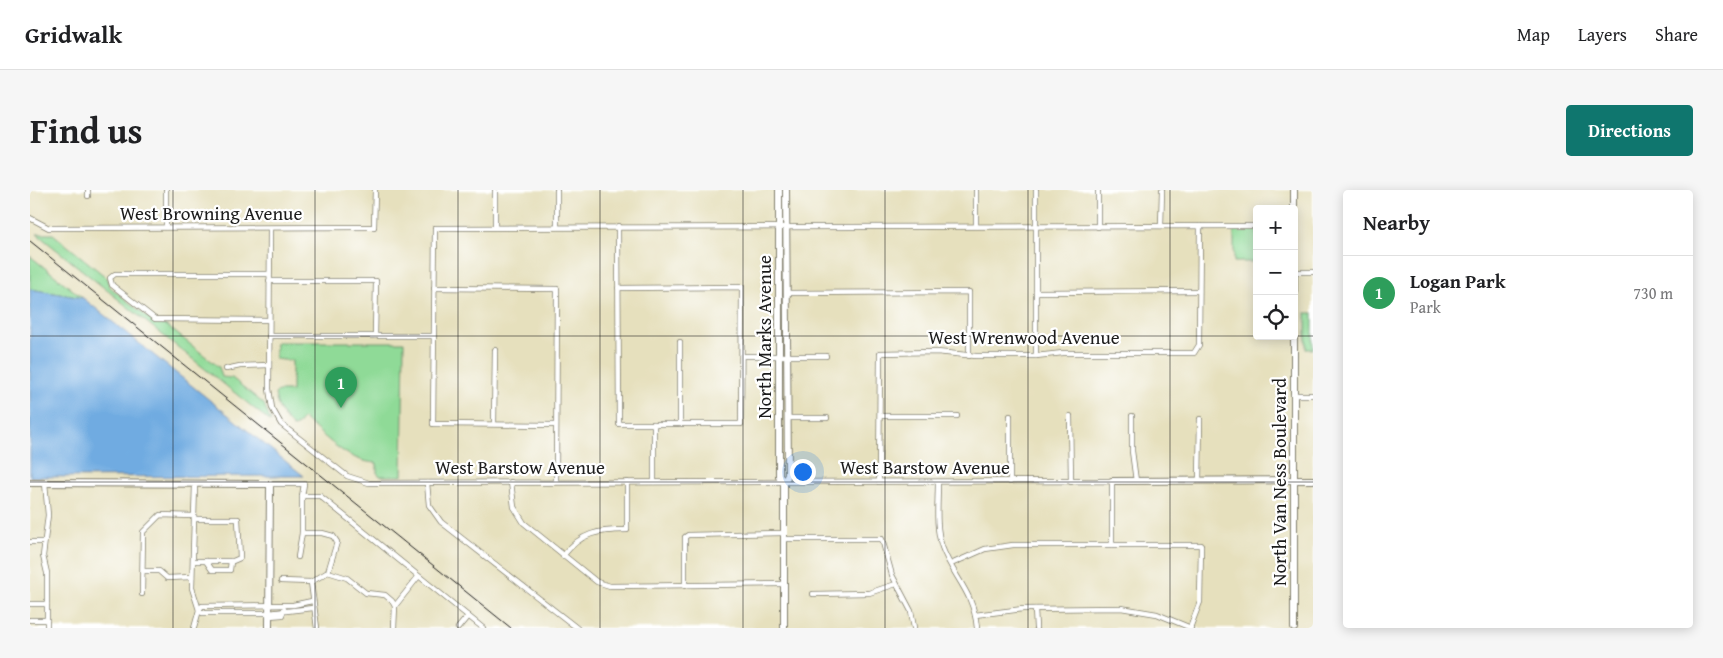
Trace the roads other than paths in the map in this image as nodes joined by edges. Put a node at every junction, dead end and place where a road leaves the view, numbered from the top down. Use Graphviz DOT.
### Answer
graph roads {
  1 [pos="88,190"];
  2 [pos="166,190"];
  3 [pos="374,190"];
  4 [pos="495,190"];
  5 [pos="557,190"];
  6 [pos="779,190"];
  7 [pos="786,190"];
  8 [pos="976,190"];
  9 [pos="1036,190"];
  10 [pos="1098,190"];
  11 [pos="1162,190"];
  12 [pos="1294,190"];
  13 [pos="88,196"];
  14 [pos="1294,205"];
  15 [pos="30,218"];
  16 [pos="618,226"];
  17 [pos="779,226"];
  18 [pos="786,226"];
  19 [pos="976,226"];
  20 [pos="1036,226"];
  21 [pos="1161,226"];
  22 [pos="1200,226"];
  23 [pos="1253,226"];
  24 [pos="495,227"];
  25 [pos="557,227"];
  26 [pos="1098,227"];
  27 [pos="166,228"];
  28 [pos="270,228"];
  29 [pos="1298,272"];
  30 [pos="1313,272"];
  31 [pos="269,274"];
  32 [pos="269,281"];
  33 [pos="434,288"];
  34 [pos="618,288"];
  35 [pos="1199,291"];
  36 [pos="787,292"];
  37 [pos="1036,292"];
  38 [pos="269,320"];
  39 [pos="269,336"];
  40 [pos="375,336"];
  41 [pos="434,336"];
  42 [pos="1294,340"];
  43 [pos="680,342"];
  44 [pos="495,350"];
  45 [pos="742,356"];
  46 [pos="778,356"];
  47 [pos="787,356"];
  48 [pos="826,356"];
  49 [pos="969,356"];
  50 [pos="1036,356"];
  51 [pos="269,365"];
  52 [pos="226,369"];
  53 [pos="1294,395"];
  54 [pos="1313,395"];
  55 [pos="880,416"];
  56 [pos="956,416"];
  57 [pos="1010,416"];
  58 [pos="1070,416"];
  59 [pos="1132,416"];
  60 [pos="788,418"];
  61 [pos="827,418"];
  62 [pos="1200,419"];
  63 [pos="494,424"];
  64 [pos="654,424"];
  65 [pos="680,424"];
  66 [pos="556,425"];
  67 [pos="1293,480"];
  68 [pos="1313,480"];
  69 [pos="1112,481"];
  70 [pos="1136,481"];
  71 [pos="1199,481"];
  72 [pos="427,482"];
  73 [pos="512,482"];
  74 [pos="556,482"];
  75 [pos="627,482"];
  76 [pos="654,482"];
  77 [pos="784,482"];
  78 [pos="880,482"];
  79 [pos="938,482"];
  80 [pos="1010,482"];
  81 [pos="1071,482"];
  82 [pos="30,483"];
  83 [pos="45,483"];
  84 [pos="195,484"];
  85 [pos="270,484"];
  86 [pos="302,496"];
  87 [pos="194,517"];
  88 [pos="302,533"];
  89 [pos="784,536"];
  90 [pos="30,542"];
  91 [pos="44,542"];
  92 [pos="1112,545"];
  93 [pos="563,556"];
  94 [pos="298,557"];
  95 [pos="194,561"];
  96 [pos="206,561"];
  97 [pos="231,561"];
  98 [pos="951,564"];
  99 [pos="142,571"];
  100 [pos="328,572"];
  101 [pos="192,577"];
  102 [pos="418,577"];
  103 [pos="281,581"];
  104 [pos="311,582"];
  105 [pos="784,584"];
  106 [pos="896,584"];
  107 [pos="685,586"];
  108 [pos="142,594"];
  109 [pos="813,594"];
  110 [pos="312,601"];
  111 [pos="30,604"];
  112 [pos="47,604"];
  113 [pos="284,605"];
  114 [pos="394,606"];
  115 [pos="313,608"];
  116 [pos="1036,608"];
  117 [pos="199,610"];
  118 [pos="284,611"];
  119 [pos="269,612"];
  120 [pos="975,615"];
  121 [pos="468,616"];
  122 [pos="30,620"];
  123 [pos="47,620"];
  124 [pos="47,628"];
  125 [pos="194,628"];
  126 [pos="269,628"];
  127 [pos="317,628"];
  128 [pos="394,628"];
  129 [pos="458,628"];
  130 [pos="482,628"];
  131 [pos="577,628"];
  132 [pos="784,628"];
  133 [pos="914,628"];
  134 [pos="977,628"];
  135 [pos="1036,628"];
  136 [pos="1191,628"];
  137 [pos="1294,628"];
  1 -- 13 [label="street"];
  2 -- 27 [label="street"];
  3 -- 28 [label="street, West Browning Avenue"];
  4 -- 24 [label="street"];
  5 -- 25 [label="street"];
  6 -- 17 [label="street, North Marks Avenue"];
  7 -- 18 [label="street, North Marks Avenue"];
  8 -- 19 [label="street"];
  9 -- 20 [label="street"];
  10 -- 26 [label="street"];
  11 -- 21 [label="street"];
  12 -- 14 [label="street"];
  15 -- 27 [label="street, West Browning Avenue"];
  16 -- 17 [label="street"];
  16 -- 25 [label="street"];
  16 -- 34 [label="street"];
  17 -- 18 [label="street"];
  17 -- 46 [label="street, North Marks Avenue"];
  18 -- 19 [label="street"];
  18 -- 36 [label="street, North Marks Avenue"];
  19 -- 20 [label="street"];
  20 -- 26 [label="street"];
  20 -- 37 [label="street"];
  21 -- 22 [label="street"];
  21 -- 26 [label="street"];
  22 -- 23 [label="street"];
  22 -- 35 [label="street"];
  24 -- 25 [label="street"];
  24 -- 33 [label="street"];
  27 -- 28 [label="street, West Browning Avenue"];
  28 -- 31 [label="street"];
  29 -- 30 [label="street"];
  31 -- 32 [label="street"];
  31 -- 38 [label="street"];
  32 -- 38 [label="street"];
  32 -- 40 [label="street"];
  33 -- 41 [label="street"];
  33 -- 66 [label="street"];
  34 -- 45 [label="street"];
  34 -- 64 [label="street"];
  35 -- 37 [label="street"];
  35 -- 50 [label="street, West Wrenwood Avenue"];
  36 -- 47 [label="street, North Marks Avenue"];
  36 -- 49 [label="street"];
  37 -- 50 [label="street"];
  38 -- 39 [label="street"];
  39 -- 40 [label="street"];
  39 -- 51 [label="street"];
  40 -- 41 [label="street"];
  41 -- 63 [label="street"];
  42 -- 53 [label="street, North Van Ness Boulevard"];
  43 -- 65 [label="street"];
  44 -- 63 [label="street"];
  45 -- 46 [label="street"];
  45 -- 65 [label="street"];
  46 -- 47 [label="street"];
  46 -- 77 [label="street, North Marks Avenue"];
  47 -- 48 [label="street"];
  47 -- 60 [label="street, North Marks Avenue"];
  49 -- 50 [label="street, West Wrenwood Avenue"];
  49 -- 55 [label="street, West Wrenwood Avenue"];
  51 -- 52 [label="street"];
  51 -- 72 [label="street, West Barstow Avenue"];
  53 -- 54 [label="street"];
  53 -- 67 [label="street, North Van Ness Boulevard"];
  55 -- 56 [label="street"];
  55 -- 78 [label="street"];
  57 -- 80 [label="street"];
  58 -- 81 [label="street"];
  59 -- 70 [label="street"];
  60 -- 61 [label="street"];
  60 -- 77 [label="street, North Marks Avenue"];
  62 -- 71 [label="street"];
  63 -- 66 [label="street"];
  64 -- 65 [label="street"];
  64 -- 76 [label="street"];
  66 -- 74 [label="street"];
  67 -- 68 [label="street, West Barstow Avenue"];
  67 -- 71 [label="street, West Barstow Avenue"];
  67 -- 137 [label="street, North Van Ness Boulevard"];
  69 -- 70 [label="street, West Barstow Avenue"];
  69 -- 81 [label="street, West Barstow Avenue"];
  69 -- 92 [label="street"];
  70 -- 71 [label="street, West Barstow Avenue"];
  72 -- 73 [label="street, West Barstow Avenue"];
  72 -- 131 [label="street"];
  73 -- 74 [label="street, West Barstow Avenue"];
  73 -- 93 [label="street"];
  74 -- 75 [label="street, West Barstow Avenue"];
  75 -- 76 [label="street, West Barstow Avenue"];
  75 -- 93 [label="street"];
  76 -- 77 [label="street, West Barstow Avenue"];
  77 -- 78 [label="street, West Barstow Avenue"];
  77 -- 89 [label="street, North Marks Avenue"];
  78 -- 79 [label="street, West Barstow Avenue"];
  79 -- 80 [label="street, West Barstow Avenue"];
  79 -- 98 [label="street"];
  80 -- 81 [label="street, West Barstow Avenue"];
  82 -- 83 [label="street"];
  83 -- 84 [label="street"];
  83 -- 91 [label="street"];
  84 -- 85 [label="street"];
  84 -- 87 [label="street"];
  85 -- 86 [label="street"];
  85 -- 119 [label="street"];
  86 -- 88 [label="street"];
  86 -- 102 [label="street"];
  87 -- 95 [label="street"];
  87 -- 97 [label="street"];
  87 -- 99 [label="street"];
  88 -- 94 [label="street"];
  88 -- 100 [label="street"];
  89 -- 105 [label="street, North Marks Avenue"];
  89 -- 106 [label="street"];
  89 -- 107 [label="street"];
  90 -- 91 [label="street"];
  91 -- 112 [label="street"];
  92 -- 98 [label="street"];
  92 -- 136 [label="street"];
  93 -- 107 [label="street"];
  95 -- 96 [label="street"];
  95 -- 101 [label="street"];
  96 -- 97 [label="street"];
  96 -- 97 [label="street"];
  98 -- 120 [label="street"];
  99 -- 101 [label="street"];
  99 -- 108 [label="street"];
  100 -- 104 [label="street"];
  100 -- 114 [label="street"];
  101 -- 117 [label="street"];
  102 -- 114 [label="street"];
  102 -- 121 [label="street"];
  103 -- 104 [label="street"];
  104 -- 110 [label="street"];
  105 -- 107 [label="street"];
  105 -- 132 [label="street, North Marks Avenue"];
  106 -- 109 [label="street"];
  106 -- 133 [label="street"];
  110 -- 113 [label="street"];
  110 -- 115 [label="street"];
  111 -- 112 [label="street"];
  112 -- 123 [label="street"];
  113 -- 118 [label="street"];
  113 -- 119 [label="street"];
  114 -- 128 [label="street"];
  115 -- 118 [label="street"];
  115 -- 127 [label="street"];
  116 -- 120 [label="street"];
  116 -- 135 [label="street"];
  116 -- 136 [label="street"];
  117 -- 119 [label="street"];
  117 -- 125 [label="street"];
  118 -- 119 [label="street"];
  119 -- 126 [label="street"];
  120 -- 134 [label="street"];
  121 -- 129 [label="street"];
  121 -- 130 [label="street"];
  122 -- 123 [label="street"];
  123 -- 124 [label="street"];
}
